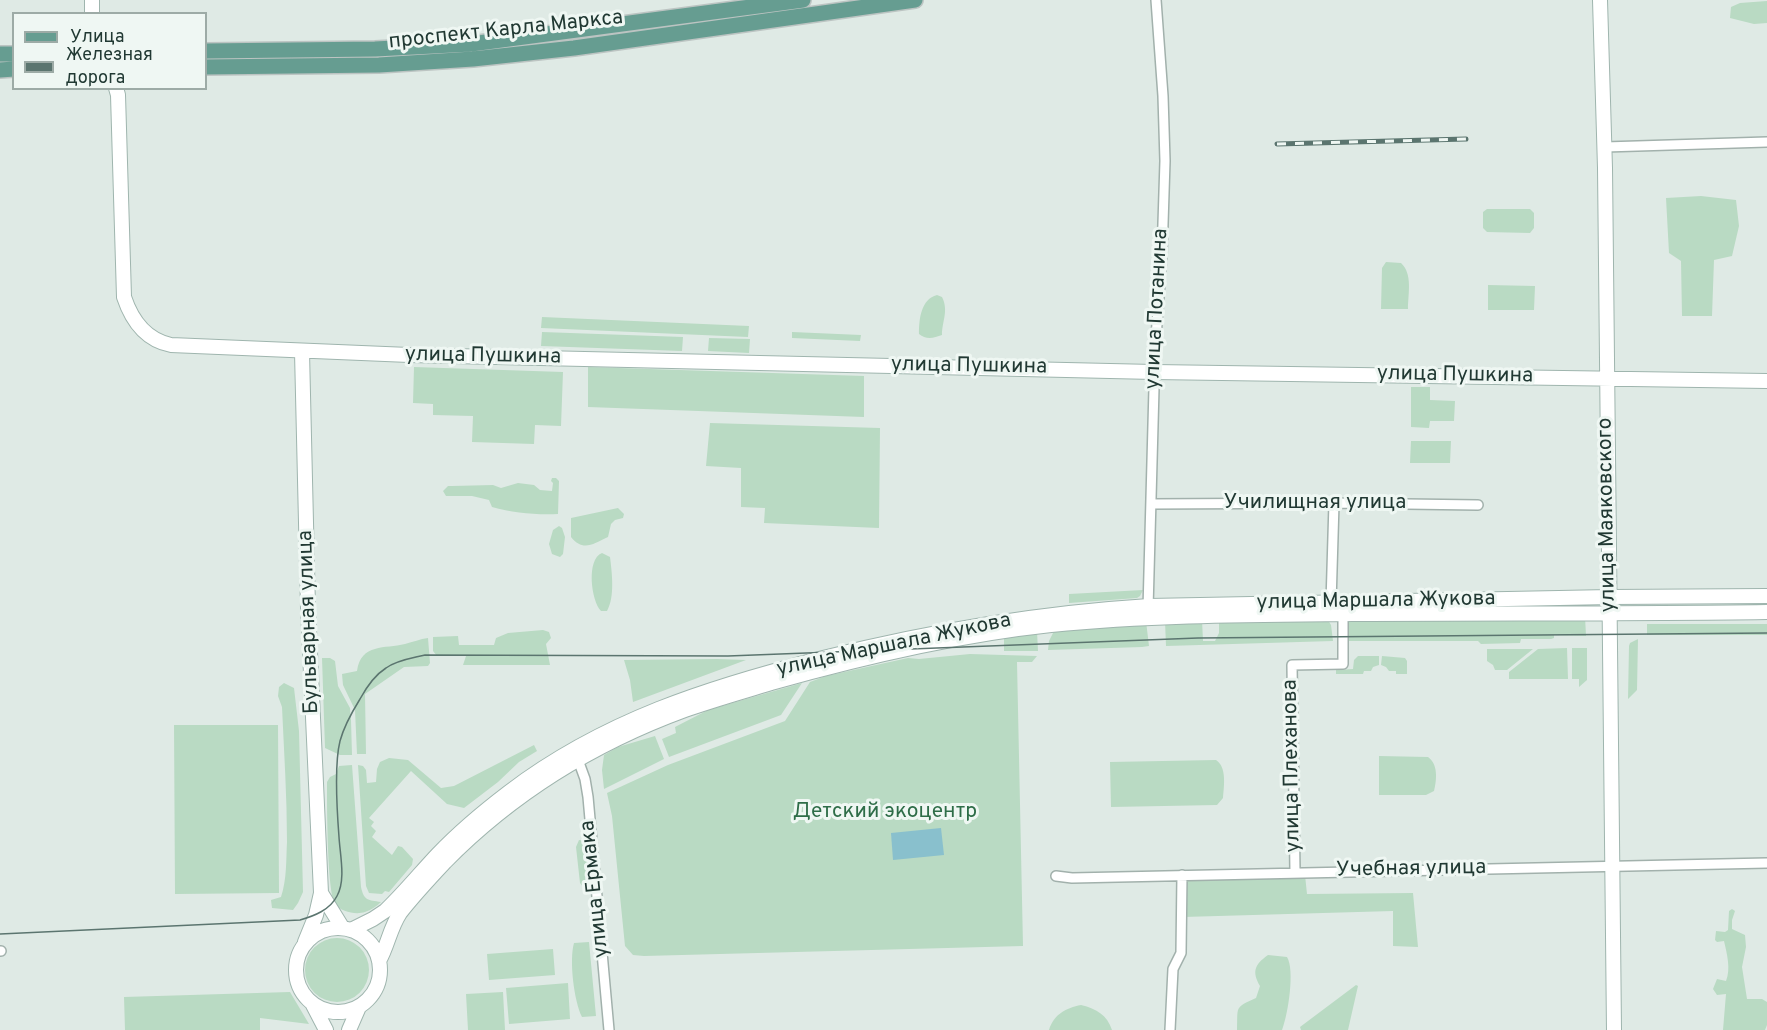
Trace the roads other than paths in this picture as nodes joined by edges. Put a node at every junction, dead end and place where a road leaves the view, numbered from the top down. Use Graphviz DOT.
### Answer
graph roads {
  1 [pos="803,0"];
  2 [pos="915,0"];
  3 [pos="1156,0"];
  4 [pos="1600,0"];
  5 [pos="509,39"];
  6 [pos="471,44"];
  7 [pos="207,51"];
  8 [pos="511,55"];
  9 [pos="473,59"];
  10 [pos="207,67"];
  11 [pos="117,90"];
  12 [pos="1767,142"];
  13 [pos="1605,147"];
  14 [pos="302,352"];
  15 [pos="1154,372"];
  16 [pos="1607,378"];
  17 [pos="1767,381"];
  18 [pos="1334,503"];
  19 [pos="1151,504"];
  20 [pos="1478,505"];
  21 [pos="1767,596"];
  22 [pos="1610,597"];
  23 [pos="1339,606"];
  24 [pos="1147,612"];
  25 [pos="1767,612"];
  26 [pos="1610,613"];
  27 [pos="575,755"];
  28 [pos="1767,863"];
  29 [pos="1612,866"];
  30 [pos="1294,872"];
  31 [pos="1182,875"];
  32 [pos="1056,876"];
  33 [pos="321,893"];
  34 [pos="347,928"];
  35 [pos="306,942"];
  36 [pos="379,961"];
  37 [pos="313,1005"];
  38 [pos="359,1007"];
  39 [pos="326,1030"];
  40 [pos="349,1030"];
  41 [pos="609,1030"];
  42 [pos="1170,1030"];
  43 [pos="1614,1030"];
  1 -- 5 [label="main road, проспект Карла Маркса"];
  2 -- 8 [label="main road, проспект Карла Маркса"];
  3 -- 15 [label="street, улица Потанина"];
  4 -- 13 [label="main road, улица Маяковского"];
  5 -- 6 [label="main road, проспект Карла Маркса"];
  5 -- 8 [label="main road"];
  6 -- 7 [label="main road, проспект Карла Маркса"];
  6 -- 9 [label="main road"];
  8 -- 9 [label="main road, проспект Карла Маркса"];
  9 -- 10 [label="main road, проспект Карла Маркса"];
  11 -- 14 [label="main road, улица Пушкина"];
  12 -- 13 [label="street"];
  13 -- 16 [label="main road, улица Маяковского"];
  14 -- 15 [label="main road, улица Пушкина"];
  14 -- 33 [label="main road, Бульварная улица"];
  15 -- 16 [label="main road, улица Пушкина"];
  15 -- 19 [label="street, улица Потанина"];
  16 -- 17 [label="main road, улица Пушкина"];
  16 -- 22 [label="main road, улица Маяковского"];
  18 -- 19 [label="street, Училищная улица"];
  18 -- 20 [label="street, Училищная улица"];
  18 -- 23 [label="street"];
  19 -- 24 [label="street, улица Потанина"];
  21 -- 22 [label="main road, улица Маршала Жукова"];
  22 -- 23 [label="main road, улица Маршала Жукова"];
  22 -- 26 [label="main road, улица Маяковского"];
  23 -- 24 [label="main road, улица Маршала Жукова"];
  23 -- 26 [label="main road, улица Маршала Жукова"];
  23 -- 30 [label="street, улица Плеханова"];
  24 -- 27 [label="main road, улица Маршала Жукова"];
  25 -- 26 [label="main road, улица Маршала Жукова"];
  26 -- 29 [label="main road, улица Маяковского"];
  27 -- 34 [label="main road, улица Маршала Жукова"];
  27 -- 36 [label="main road, улица Маршала Жукова"];
  27 -- 41 [label="street, улица Ермака"];
  28 -- 29 [label="street, Учебная улица"];
  29 -- 30 [label="street, Учебная улица"];
  29 -- 43 [label="main road, улица Маяковского"];
  30 -- 31 [label="street, Учебная улица"];
  31 -- 32 [label="street, Учебная улица"];
  31 -- 42 [label="street"];
  33 -- 34 [label="main road, Бульварная улица"];
  33 -- 35 [label="main road, Бульварная улица"];
  34 -- 35 [label="main road"];
  34 -- 36 [label="main road"];
  35 -- 37 [label="main road"];
  36 -- 38 [label="main road"];
  37 -- 38 [label="main road"];
  37 -- 39 [label="main road"];
  38 -- 40 [label="main road"];
}
